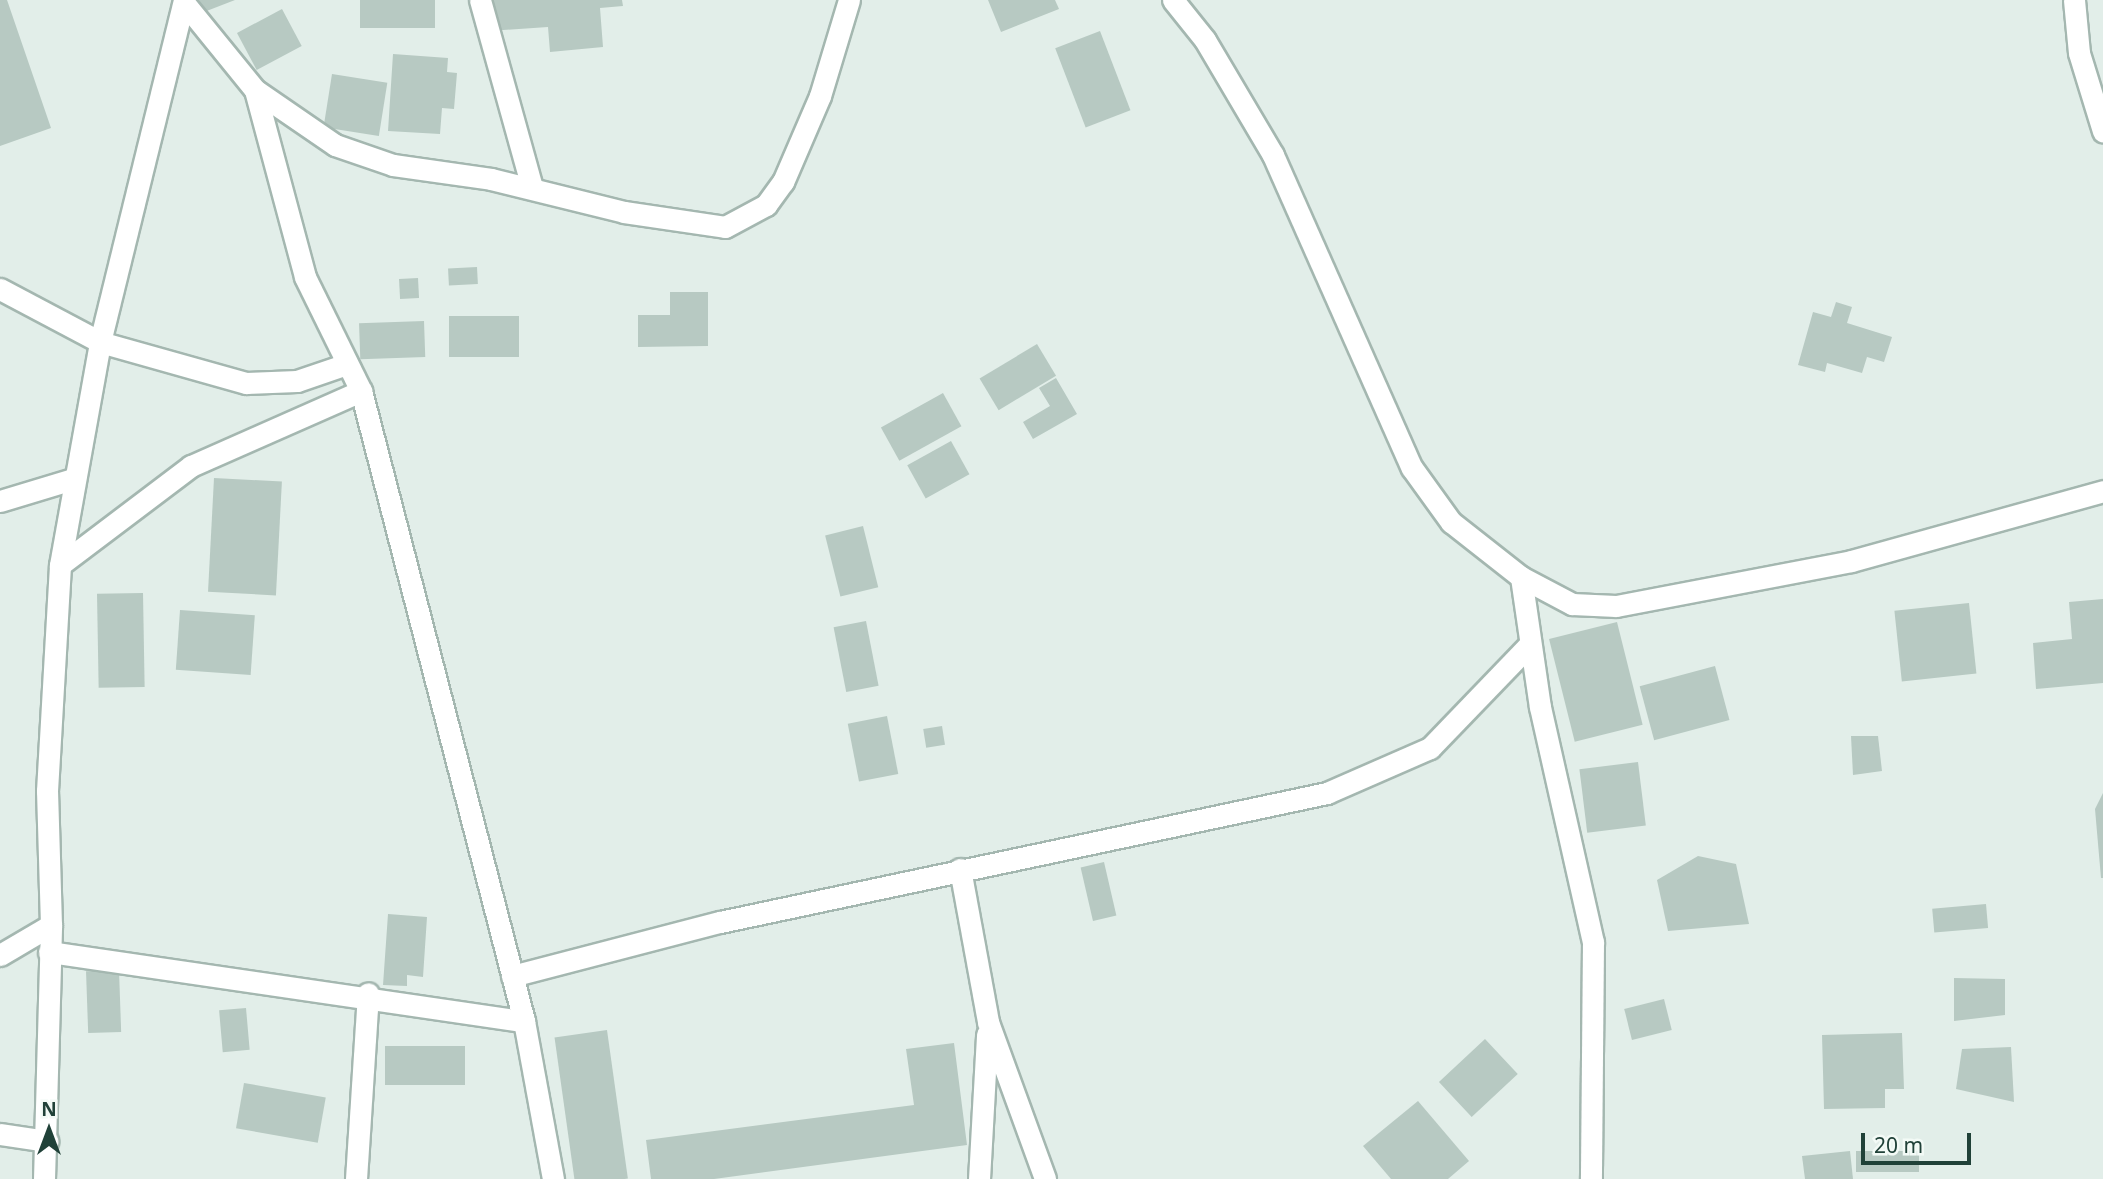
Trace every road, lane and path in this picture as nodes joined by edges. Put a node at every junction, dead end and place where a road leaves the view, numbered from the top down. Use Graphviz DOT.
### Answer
graph roads {
  1 [pos="480,0"];
  2 [pos="849,0"];
  3 [pos="1173,0"];
  4 [pos="2074,0"];
  5 [pos="185,3"];
  6 [pos="255,90"];
  7 [pos="2103,131"];
  8 [pos="532,188"];
  9 [pos="0,289"];
  10 [pos="100,342"];
  11 [pos="347,364"];
  12 [pos="361,391"];
  13 [pos="74,479"];
  14 [pos="2103,491"];
  15 [pos="0,501"];
  16 [pos="60,565"];
  17 [pos="1521,577"];
  18 [pos="1529,645"];
  19 [pos="960,869"];
  20 [pos="51,925"];
  21 [pos="49,952"];
  22 [pos="0,955"];
  23 [pos="512,976"];
  24 [pos="368,993"];
  25 [pos="524,1021"];
  26 [pos="988,1022"];
  27 [pos="0,1133"];
  28 [pos="47,1141"];
  29 [pos="1591,1178"];
  30 [pos="44,1179"];
  31 [pos="356,1179"];
  32 [pos="553,1179"];
  33 [pos="979,1179"];
  34 [pos="1045,1179"];
  1 -- 8 [label="street"];
  2 -- 8 [label="street"];
  3 -- 17 [label="street"];
  4 -- 7 [label="street"];
  5 -- 6 [label="street"];
  5 -- 10 [label="street"];
  6 -- 8 [label="street"];
  6 -- 11 [label="street"];
  9 -- 10 [label="street"];
  10 -- 11 [label="street"];
  10 -- 13 [label="street"];
  11 -- 12 [label="street"];
  12 -- 16 [label="street"];
  12 -- 23 [label="street"];
  13 -- 15 [label="street"];
  13 -- 16 [label="street"];
  14 -- 17 [label="street"];
  16 -- 20 [label="street"];
  17 -- 18 [label="street"];
  18 -- 19 [label="street"];
  18 -- 29 [label="street"];
  19 -- 23 [label="street"];
  19 -- 26 [label="street"];
  20 -- 21 [label="street"];
  20 -- 22 [label="street"];
  21 -- 24 [label="street"];
  21 -- 28 [label="street"];
  23 -- 25 [label="street"];
  24 -- 25 [label="street"];
  24 -- 31 [label="street"];
  25 -- 32 [label="street"];
  26 -- 33 [label="street"];
  26 -- 34 [label="street"];
  27 -- 28 [label="street"];
  28 -- 30 [label="street"];
}
